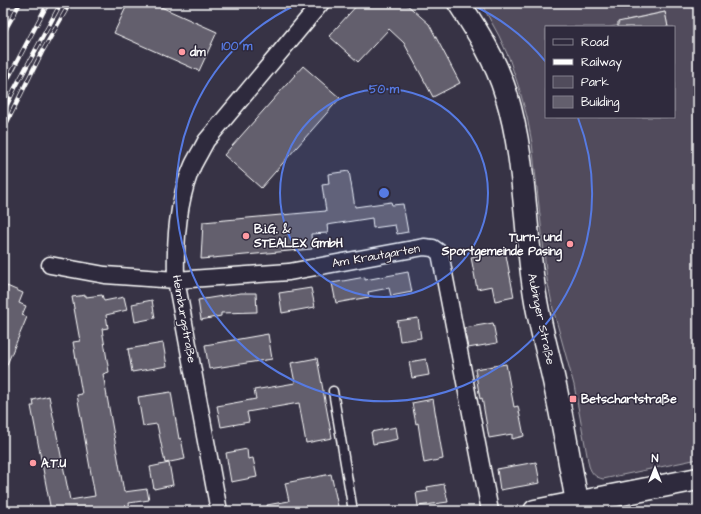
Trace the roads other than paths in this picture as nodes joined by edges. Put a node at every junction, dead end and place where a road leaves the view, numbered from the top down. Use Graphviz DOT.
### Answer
graph roads {
  1 [pos="321,3"];
  2 [pos="460,3"];
  3 [pos="50,265"];
  4 [pos="176,280"];
  5 [pos="333,391"];
  6 [pos="698,479"];
  7 [pos="577,502"];
  8 [pos="219,511"];
  9 [pos="353,511"];
  10 [pos="490,511"];
  11 [pos="535,511"];
  1 -- 4 [label="street, Heimburgstraße"];
  2 -- 7 [label="main road, Aubinger Straße"];
  3 -- 4 [label="street, Am Krautgarten"];
  4 -- 8 [label="street, Heimburgstraße"];
  4 -- 10 [label="street, Am Krautgarten"];
  5 -- 9 [label="lane"];
  6 -- 7 [label="main road"];
  7 -- 11 [label="main road"];
}
